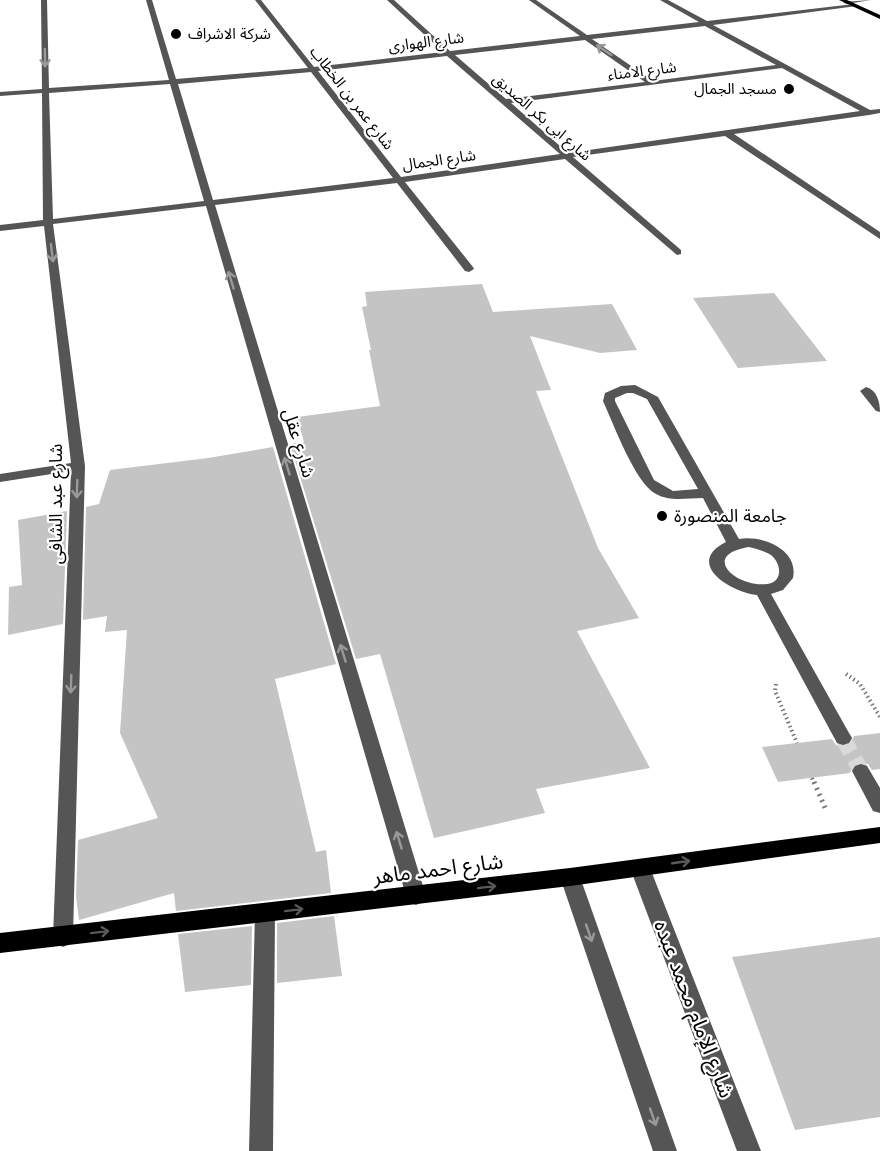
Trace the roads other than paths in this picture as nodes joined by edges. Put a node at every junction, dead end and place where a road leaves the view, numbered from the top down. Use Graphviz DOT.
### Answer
graph roads {
  1 [pos="44,0"];
  2 [pos="149,0"];
  3 [pos="258,0"];
  4 [pos="390,0"];
  5 [pos="532,0"];
  6 [pos="663,0"];
  7 [pos="868,0"];
  8 [pos="847,3"];
  9 [pos="880,17"];
  10 [pos="704,23"];
  11 [pos="584,37"];
  12 [pos="448,53"];
  13 [pos="784,66"];
  14 [pos="312,70"];
  15 [pos="172,82"];
  16 [pos="652,83"];
  17 [pos="46,91"];
  18 [pos="0,94"];
  19 [pos="503,102"];
  20 [pos="880,111"];
  21 [pos="868,112"];
  22 [pos="880,119"];
  23 [pos="726,133"];
  24 [pos="566,156"];
  25 [pos="398,180"];
  26 [pos="208,204"];
  27 [pos="48,223"];
  28 [pos="0,228"];
  29 [pos="880,236"];
  30 [pos="677,252"];
  31 [pos="469,269"];
  32 [pos="866,391"];
  33 [pos="880,408"];
  34 [pos="78,466"];
  35 [pos="0,478"];
  36 [pos="707,493"];
  37 [pos="734,543"];
  38 [pos="762,591"];
  39 [pos="843,738"];
  40 [pos="861,771"];
  41 [pos="880,805"];
  42 [pos="880,835"];
  43 [pos="639,868"];
  44 [pos="570,878"];
  45 [pos="416,896"];
  46 [pos="265,914"];
  47 [pos="63,937"];
  48 [pos="0,943"];
  49 [pos="261,1151"];
  50 [pos="665,1151"];
  51 [pos="749,1151"];
  1 -- 17 [label="street, شارع عبد الشافى, one-way"];
  2 -- 15 [label="street, شارع عقل"];
  3 -- 14 [label="street, شارع عمر بن الخطاب"];
  4 -- 12 [label="street, شارع ابى بكر الصديق"];
  5 -- 11 [label="street"];
  6 -- 10 [label="street"];
  7 -- 8 [label="street, شارع الهوارى"];
  8 -- 9 [label="main road"];
  8 -- 10 [label="street, شارع الهوارى"];
  10 -- 11 [label="street, شارع الهوارى"];
  10 -- 13 [label="street"];
  11 -- 12 [label="street, شارع الهوارى"];
  16 -- 11 [label="street, one-way"];
  12 -- 14 [label="street, شارع الهوارى"];
  12 -- 19 [label="street, شارع ابى بكر الصديق"];
  13 -- 16 [label="street, شارع الامناء"];
  13 -- 21 [label="street"];
  14 -- 15 [label="street, شارع الهوارى"];
  14 -- 25 [label="street, شارع عمر بن الخطاب"];
  15 -- 17 [label="street, شارع الهوارى"];
  15 -- 26 [label="street, شارع عقل"];
  16 -- 19 [label="street, شارع الامناء"];
  17 -- 18 [label="street, شارع الهوارى"];
  17 -- 27 [label="street, شارع عبد الشافى"];
  19 -- 24 [label="street, شارع ابى بكر الصديق"];
  20 -- 21 [label="street, شارع الجمال"];
  21 -- 22 [label="street"];
  21 -- 23 [label="street, شارع الجمال"];
  23 -- 24 [label="street, شارع الجمال"];
  23 -- 29 [label="street"];
  24 -- 25 [label="street, شارع الجمال"];
  24 -- 30 [label="street, شارع ابى بكر الصديق"];
  25 -- 26 [label="street, شارع الجمال"];
  25 -- 31 [label="street, شارع عمر بن الخطاب"];
  26 -- 27 [label="street, شارع الجمال"];
  45 -- 26 [label="street, شارع عقل, one-way"];
  27 -- 28 [label="street, شارع الجمال"];
  27 -- 34 [label="street, شارع عبد الشافى, one-way"];
  32 -- 33 [label="street"];
  34 -- 35 [label="street"];
  34 -- 47 [label="street, شارع عبد الشافى, one-way"];
  36 -- 36 [label="street"];
  36 -- 37 [label="street"];
  37 -- 38 [label="street"];
  37 -- 38 [label="street"];
  38 -- 39 [label="street"];
  40 -- 41 [label="street"];
  43 -- 42 [label="main road, شارع احمد ماهر, one-way"];
  43 -- 44 [label="main road, شارع احمد ماهر"];
  43 -- 51 [label="street, شارع الإمام محمد عبده"];
  45 -- 44 [label="main road, شارع احمد ماهر, one-way"];
  44 -- 50 [label="street, one-way"];
  46 -- 45 [label="main road, شارع احمد ماهر, one-way"];
  47 -- 46 [label="main road, شارع احمد ماهر, one-way"];
  46 -- 49 [label="street"];
  47 -- 48 [label="main road, شارع احمد ماهر"];
}
